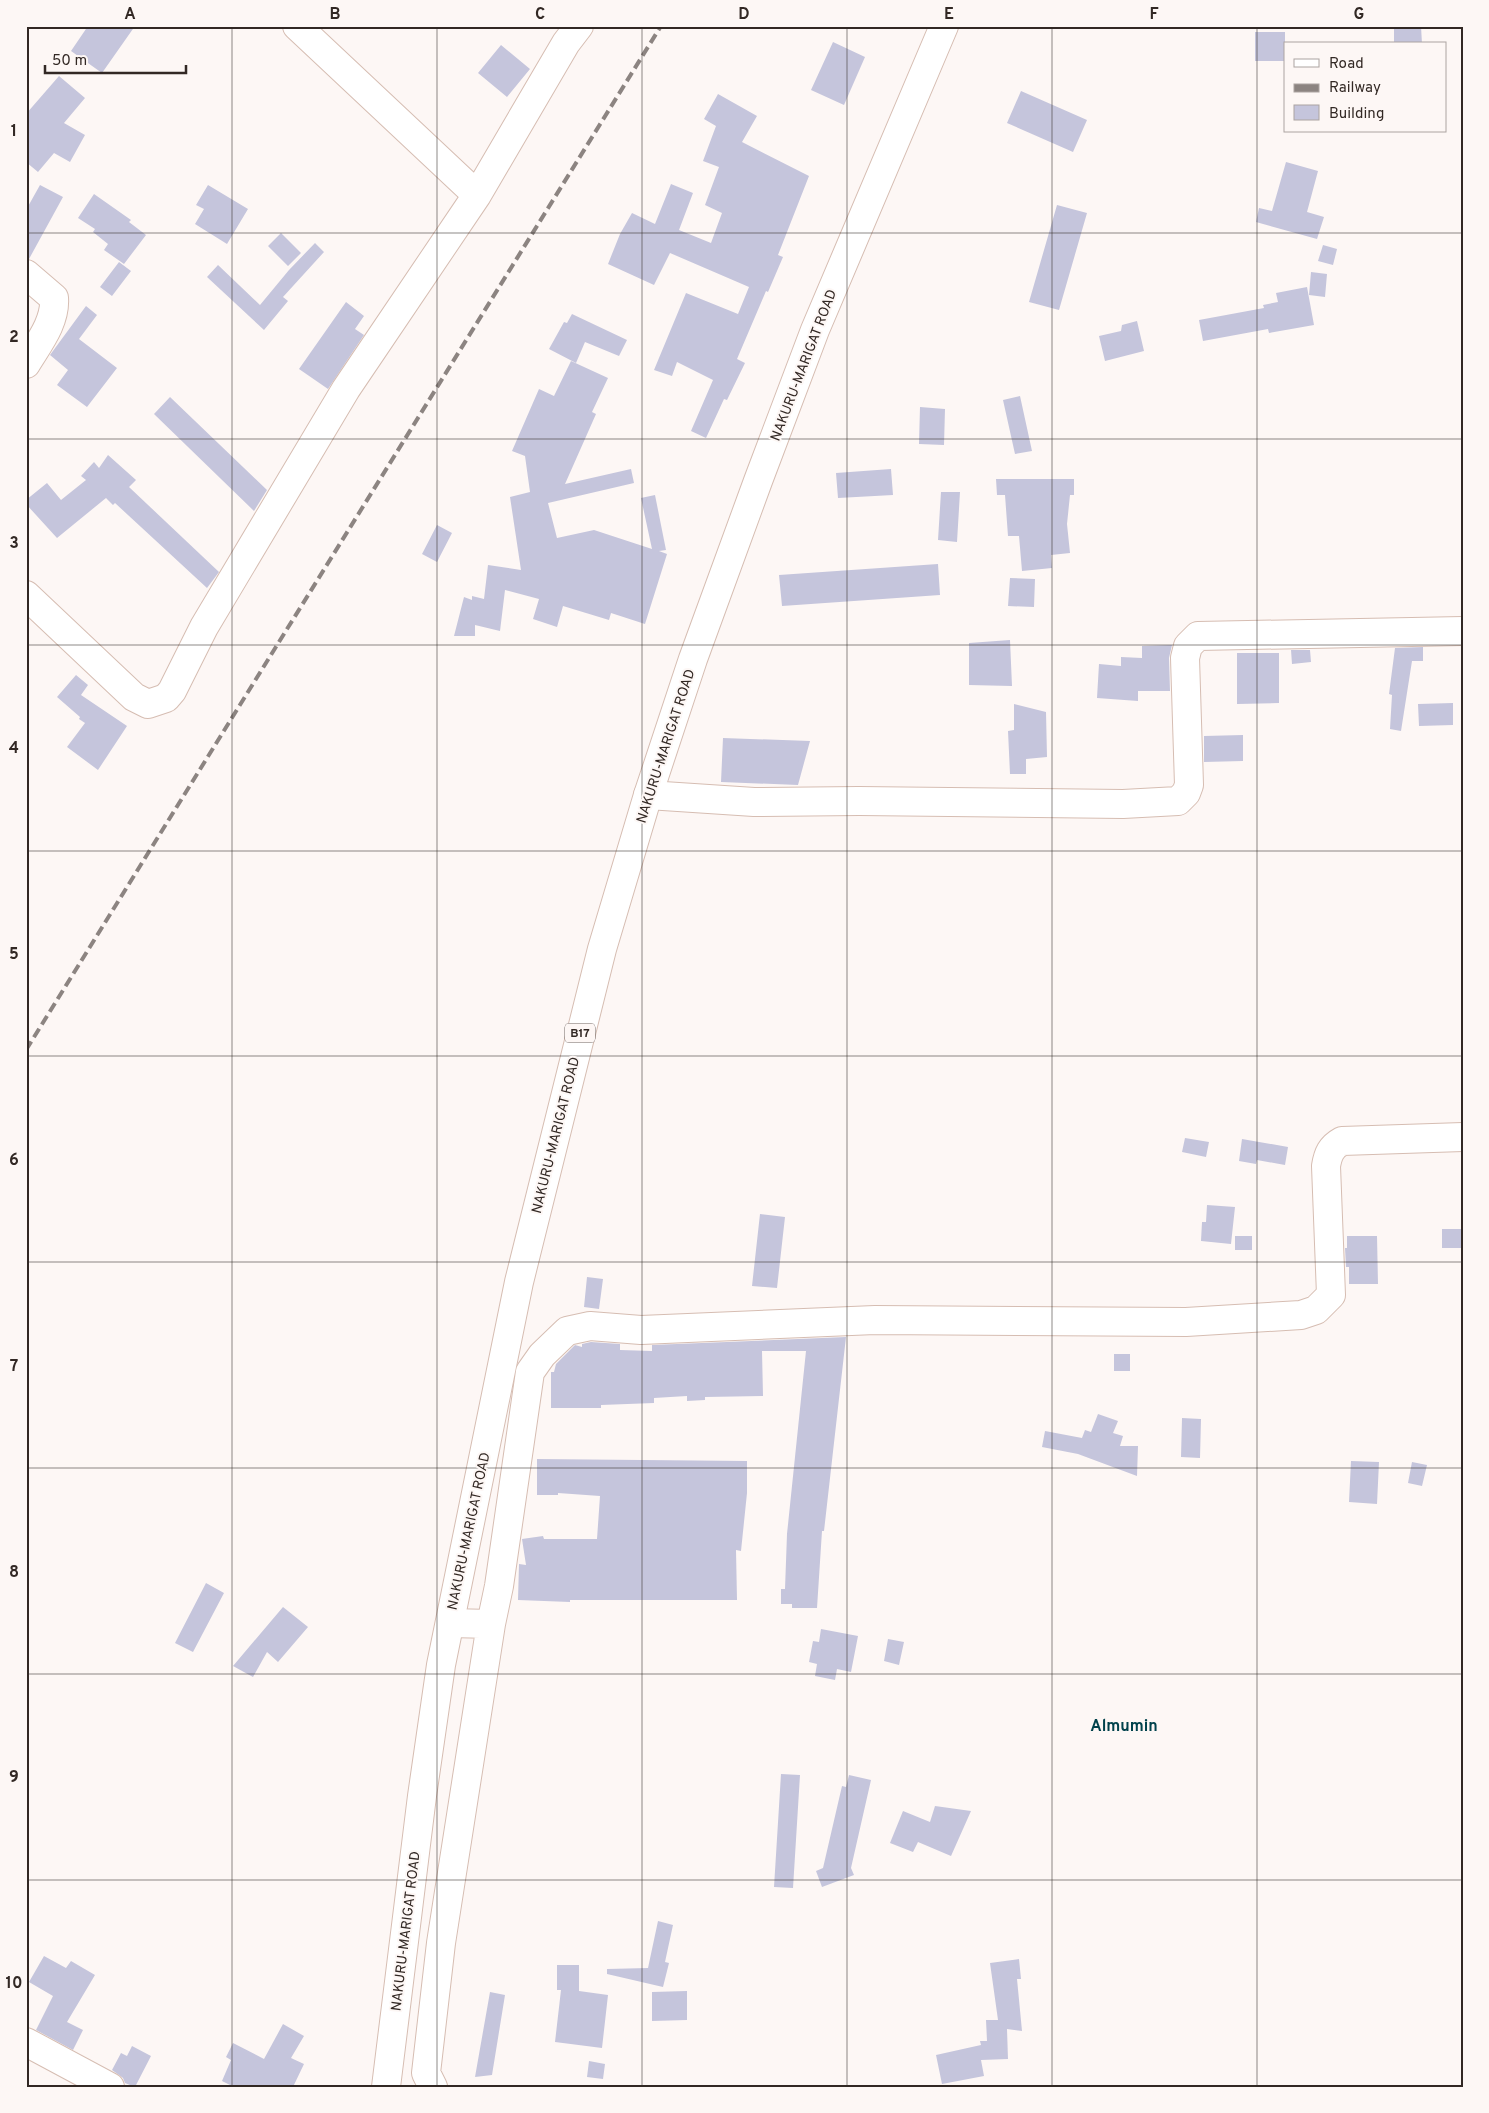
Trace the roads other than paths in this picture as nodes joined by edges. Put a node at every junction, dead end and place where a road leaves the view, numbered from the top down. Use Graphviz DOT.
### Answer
graph roads {
  1 [pos="297,26"];
  2 [pos="944,26"];
  3 [pos="564,32"];
  4 [pos="477,196"];
  5 [pos="26,274"];
  6 [pos="26,364"];
  7 [pos="26,596"];
  8 [pos="1463,631"];
  9 [pos="648,795"];
  10 [pos="1463,1137"];
  11 [pos="450,1623"];
  12 [pos="491,1624"];
  13 [pos="26,2042"];
  14 [pos="110,2087"];
  15 [pos="386,2087"];
  16 [pos="434,2087"];
  1 -- 4 [label="street"];
  2 -- 9 [label="street, NAKURU-MARIGAT ROAD / B17"];
  3 -- 4 [label="street"];
  4 -- 7 [label="street"];
  5 -- 6 [label="street"];
  8 -- 9 [label="street"];
  9 -- 11 [label="street, NAKURU-MARIGAT ROAD / B17"];
  10 -- 12 [label="street"];
  11 -- 12 [label="street"];
  11 -- 15 [label="street, NAKURU-MARIGAT ROAD / B17"];
  12 -- 16 [label="street"];
  13 -- 14 [label="street"];
}
